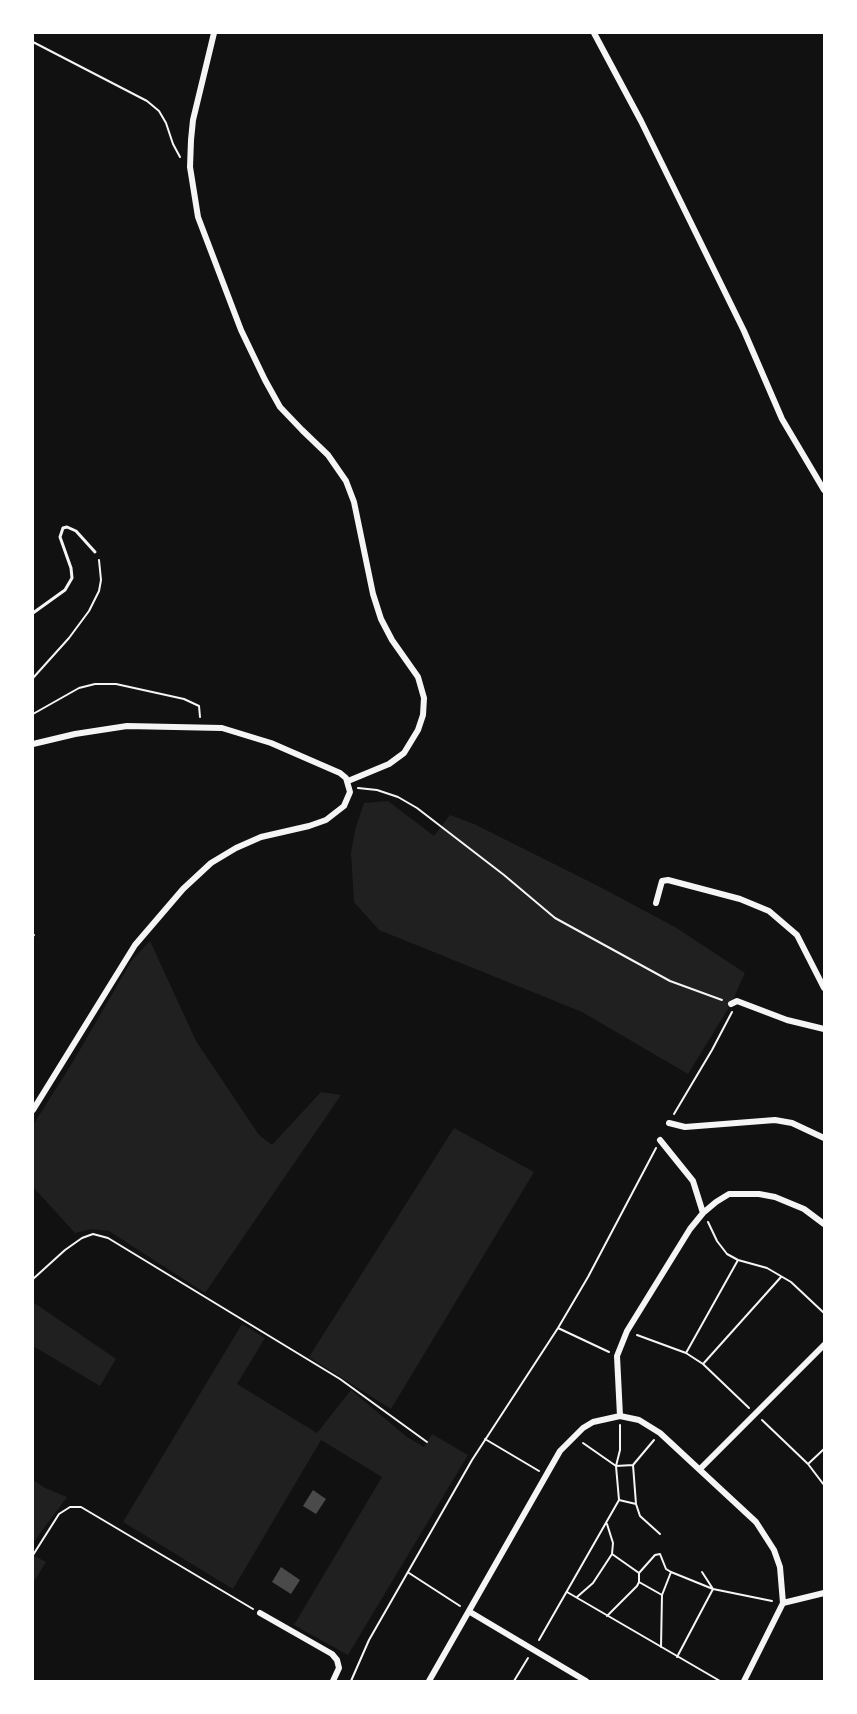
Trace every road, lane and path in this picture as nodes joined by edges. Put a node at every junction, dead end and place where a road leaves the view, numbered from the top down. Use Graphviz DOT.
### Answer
graph roads {
  1 [pos="214,33"];
  2 [pos="594,33"];
  3 [pos="33,42"];
  4 [pos="190,167"];
  5 [pos="824,490"];
  6 [pos="95,552"];
  7 [pos="33,612"];
  8 [pos="33,678"];
  9 [pos="33,714"];
  10 [pos="200,726"];
  11 [pos="33,744"];
  12 [pos="349,784"];
  13 [pos="656,903"];
  14 [pos="824,988"];
  15 [pos="734,1003"];
  16 [pos="824,1029"];
  17 [pos="33,1110"];
  18 [pos="669,1123"];
  19 [pos="824,1138"];
  20 [pos="660,1140"];
  21 [pos="703,1213"];
  22 [pos="824,1224"];
  23 [pos="738,1260"];
  24 [pos="781,1277"];
  25 [pos="33,1279"];
  26 [pos="824,1313"];
  27 [pos="558,1328"];
  28 [pos="627,1331"];
  29 [pos="824,1345"];
  30 [pos="686,1353"];
  31 [pos="617,1356"];
  32 [pos="703,1364"];
  33 [pos="755,1413"];
  34 [pos="620,1416"];
  35 [pos="660,1433"];
  36 [pos="574,1436"];
  37 [pos="485,1439"];
  38 [pos="427,1442"];
  39 [pos="824,1449"];
  40 [pos="808,1464"];
  41 [pos="633,1465"];
  42 [pos="616,1466"];
  43 [pos="700,1469"];
  44 [pos="546,1475"];
  45 [pos="824,1485"];
  46 [pos="619,1500"];
  47 [pos="636,1504"];
  48 [pos="607,1522"];
  49 [pos="660,1534"];
  50 [pos="612,1554"];
  51 [pos="33,1555"];
  52 [pos="671,1572"];
  53 [pos="702,1572"];
  54 [pos="408,1573"];
  55 [pos="639,1573"];
  56 [pos="639,1582"];
  57 [pos="713,1589"];
  58 [pos="567,1592"];
  59 [pos="824,1593"];
  60 [pos="662,1595"];
  61 [pos="577,1598"];
  62 [pos="783,1604"];
  63 [pos="470,1612"];
  64 [pos="260,1613"];
  65 [pos="607,1616"];
  66 [pos="661,1647"];
  67 [pos="534,1649"];
  68 [pos="677,1657"];
  69 [pos="333,1681"];
  70 [pos="351,1681"];
  71 [pos="429,1681"];
  72 [pos="514,1681"];
  73 [pos="586,1681"];
  74 [pos="720,1681"];
  75 [pos="744,1681"];
  1 -- 4 [label="street"];
  2 -- 5 [label="street"];
  3 -- 4 [label="path"];
  4 -- 12 [label="street"];
  6 -- 7 [label="lane"];
  6 -- 8 [label="path"];
  9 -- 10 [label="path"];
  10 -- 11 [label="street"];
  10 -- 12 [label="street"];
  12 -- 15 [label="path"];
  12 -- 17 [label="street"];
  13 -- 14 [label="street"];
  15 -- 16 [label="street"];
  15 -- 18 [label="path"];
  18 -- 19 [label="street"];
  20 -- 21 [label="street"];
  20 -- 27 [label="path"];
  21 -- 22 [label="street"];
  21 -- 23 [label="path"];
  21 -- 28 [label="street"];
  23 -- 24 [label="path"];
  23 -- 30 [label="path"];
  24 -- 26 [label="path"];
  24 -- 32 [label="path"];
  25 -- 38 [label="path"];
  27 -- 31 [label="path"];
  27 -- 37 [label="path"];
  28 -- 30 [label="path"];
  28 -- 31 [label="street"];
  29 -- 33 [label="street"];
  30 -- 32 [label="path"];
  31 -- 34 [label="street"];
  32 -- 33 [label="path"];
  33 -- 40 [label="path"];
  33 -- 43 [label="street"];
  34 -- 35 [label="street"];
  34 -- 36 [label="street"];
  34 -- 42 [label="path"];
  35 -- 41 [label="path"];
  35 -- 43 [label="street"];
  36 -- 42 [label="path"];
  36 -- 44 [label="street"];
  37 -- 44 [label="path"];
  37 -- 54 [label="path"];
  39 -- 40 [label="path"];
  40 -- 45 [label="path"];
  41 -- 42 [label="path"];
  41 -- 47 [label="path"];
  42 -- 46 [label="path"];
  43 -- 62 [label="street"];
  44 -- 63 [label="street"];
  46 -- 47 [label="path"];
  46 -- 48 [label="path"];
  47 -- 49 [label="path"];
  48 -- 50 [label="path"];
  48 -- 58 [label="path"];
  50 -- 55 [label="path"];
  50 -- 61 [label="path"];
  51 -- 64 [label="path"];
  52 -- 55 [label="path"];
  52 -- 57 [label="path"];
  52 -- 60 [label="path"];
  53 -- 57 [label="path"];
  54 -- 63 [label="path"];
  54 -- 70 [label="path"];
  55 -- 56 [label="path"];
  56 -- 60 [label="path"];
  56 -- 65 [label="path"];
  57 -- 62 [label="path"];
  57 -- 68 [label="path"];
  58 -- 61 [label="path"];
  58 -- 67 [label="path"];
  59 -- 62 [label="street"];
  60 -- 66 [label="path"];
  61 -- 65 [label="path"];
  62 -- 75 [label="street"];
  63 -- 67 [label="street"];
  63 -- 71 [label="street"];
  64 -- 69 [label="street"];
  65 -- 66 [label="path"];
  66 -- 68 [label="path"];
  67 -- 72 [label="path"];
  67 -- 73 [label="street"];
  68 -- 74 [label="path"];
}
